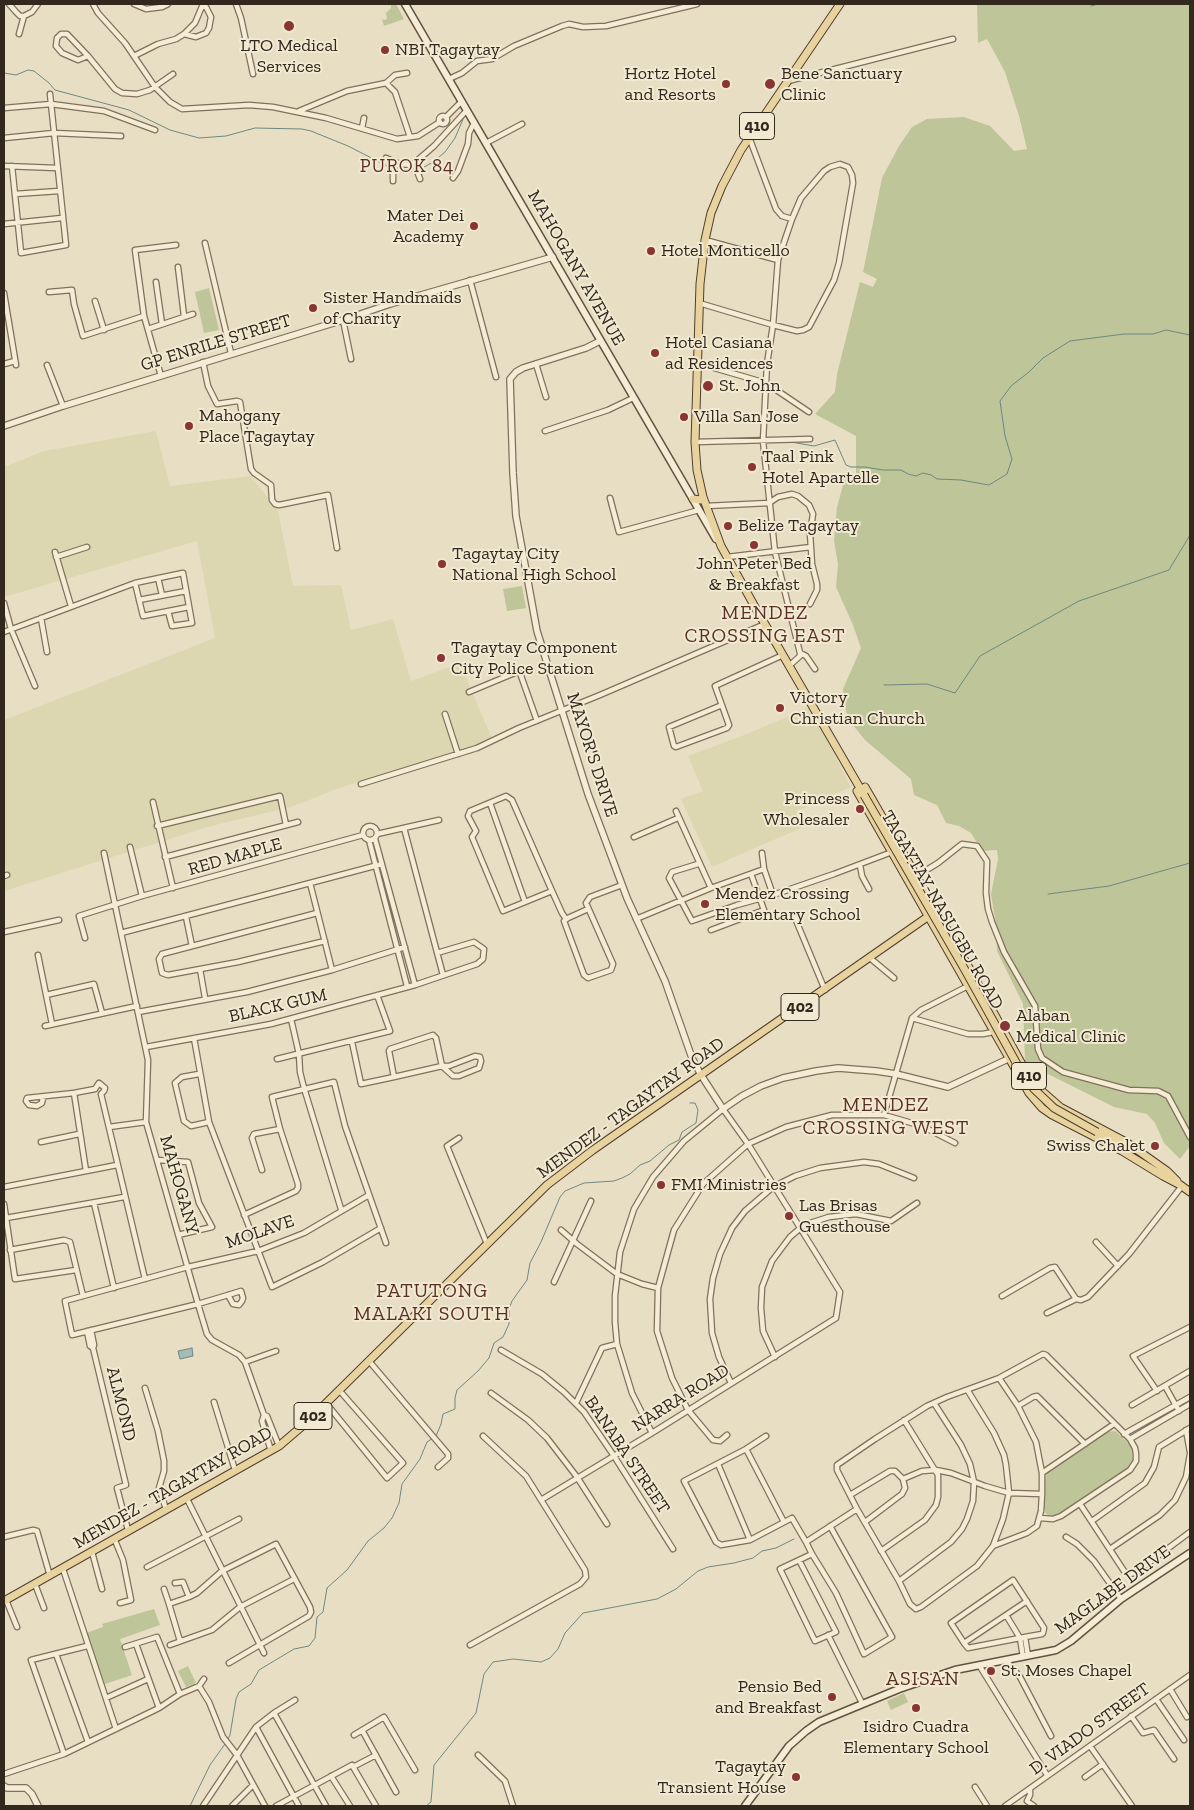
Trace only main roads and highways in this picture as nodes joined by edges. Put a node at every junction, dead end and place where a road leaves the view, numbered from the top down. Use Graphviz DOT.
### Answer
graph roads {
  1 [pos="406,4"];
  2 [pos="840,4"];
  3 [pos="703,497"];
  4 [pos="693,499"];
  5 [pos="702,508"];
  6 [pos="816,713"];
  7 [pos="936,911"];
  8 [pos="929,916"];
  9 [pos="1182,1186"];
  10 [pos="1190,1192"];
  11 [pos="1190,1553"];
  12 [pos="5,1601"];
  13 [pos="744,1806"];
  1 -- 4 [label="main road, MAHOGANY AVENUE"];
  2 -- 3 [label="main road, TAGAYTAY-NASUGBU ROAD / 410"];
  3 -- 4 [label="main road"];
  3 -- 5 [label="main road, TAGAYTAY-NASUGBU ROAD / 410"];
  4 -- 5 [label="main road, MAHOGANY AVENUE"];
  5 -- 6 [label="main road, TAGAYTAY-NASUGBU ROAD / 410"];
  6 -- 7 [label="main road, TAGAYTAY-NASUGBU ROAD / 410"];
  6 -- 8 [label="main road, TAGAYTAY-NASUGBU ROAD / 410"];
  6 -- 9 [label="main road, TAGAYTAY-NASUGBU ROAD, bridge"];
  7 -- 8 [label="main road, 402"];
  7 -- 9 [label="main road, TAGAYTAY-NASUGBU ROAD / 410"];
  8 -- 9 [label="main road, TAGAYTAY-NASUGBU ROAD / 410"];
  8 -- 12 [label="main road, MENDEZ - TAGAYTAY ROAD / 402"];
  9 -- 10 [label="main road, TAGAYTAY-NASUGBU ROAD / 410"];
  11 -- 13 [label="main road, MAGLABE DRIVE"];
}
